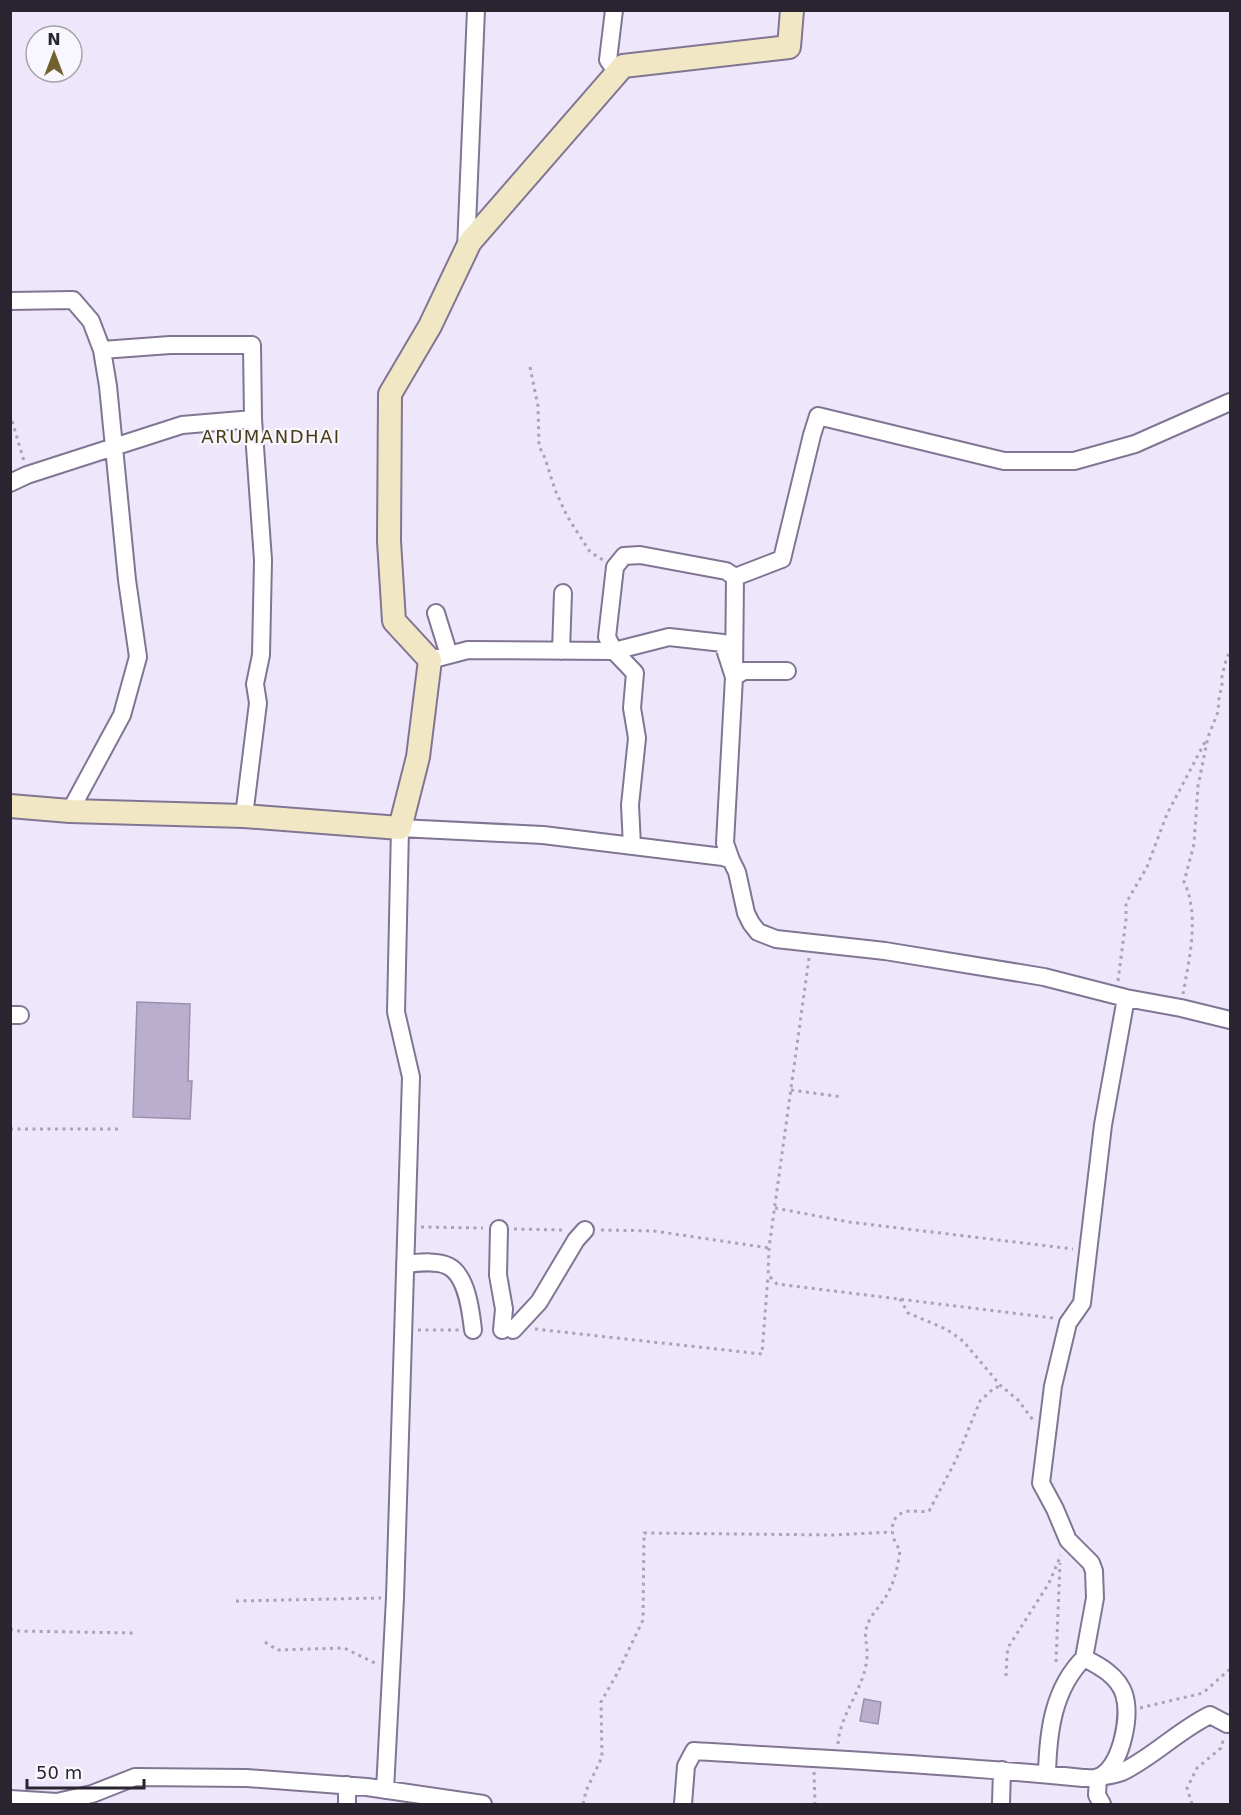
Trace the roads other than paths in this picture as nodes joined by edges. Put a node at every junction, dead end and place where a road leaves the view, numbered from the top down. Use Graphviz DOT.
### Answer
graph roads {
  1 [pos="476,10"];
  2 [pos="614,10"];
  3 [pos="792,10"];
  4 [pos="617,72"];
  5 [pos="466,251"];
  6 [pos="10,301"];
  7 [pos="102,350"];
  8 [pos="1230,402"];
  9 [pos="253,419"];
  10 [pos="115,447"];
  11 [pos="10,483"];
  12 [pos="735,577"];
  13 [pos="563,593"];
  14 [pos="436,613"];
  15 [pos="561,651"];
  16 [pos="614,651"];
  17 [pos="440,657"];
  18 [pos="787,671"];
  19 [pos="734,677"];
  20 [pos="10,806"];
  21 [pos="70,811"];
  22 [pos="244,816"];
  23 [pos="400,828"];
  24 [pos="632,846"];
  25 [pos="731,860"];
  26 [pos="1126,998"];
  27 [pos="1230,1020"];
  28 [pos="499,1229"];
  29 [pos="585,1230"];
  30 [pos="405,1264"];
  31 [pos="474,1330"];
  32 [pos="1084,1658"];
  33 [pos="1229,1724"];
  34 [pos="1002,1770"];
  35 [pos="1047,1774"];
  36 [pos="1098,1777"];
  37 [pos="347,1785"];
  38 [pos="385,1790"];
  39 [pos="10,1799"];
  40 [pos="347,1804"];
  41 [pos="483,1804"];
  42 [pos="683,1804"];
  43 [pos="1002,1804"];
  44 [pos="1102,1804"];
  1 -- 5 [label="street"];
  2 -- 4 [label="street"];
  3 -- 4 [label="street"];
  4 -- 5 [label="street"];
  5 -- 17 [label="street"];
  6 -- 7 [label="street"];
  7 -- 9 [label="street"];
  7 -- 10 [label="street"];
  8 -- 12 [label="street"];
  9 -- 10 [label="street"];
  9 -- 22 [label="street"];
  10 -- 11 [label="street"];
  10 -- 21 [label="street"];
  12 -- 16 [label="street"];
  12 -- 19 [label="street"];
  13 -- 15 [label="street"];
  14 -- 17 [label="street"];
  15 -- 16 [label="street"];
  15 -- 17 [label="street"];
  16 -- 19 [label="street"];
  16 -- 24 [label="street"];
  17 -- 23 [label="street"];
  18 -- 19 [label="street"];
  19 -- 25 [label="street"];
  20 -- 21 [label="street"];
  21 -- 22 [label="street"];
  22 -- 23 [label="street"];
  23 -- 24 [label="street"];
  23 -- 30 [label="street"];
  24 -- 25 [label="street"];
  25 -- 26 [label="street"];
  26 -- 27 [label="street"];
  26 -- 32 [label="street"];
  28 -- 29 [label="street"];
  30 -- 31 [label="street"];
  30 -- 38 [label="street"];
  32 -- 35 [label="street"];
  32 -- 36 [label="street"];
  33 -- 36 [label="street"];
  34 -- 35 [label="street"];
  34 -- 42 [label="street"];
  34 -- 43 [label="street"];
  35 -- 36 [label="street"];
  36 -- 44 [label="street"];
  37 -- 38 [label="street"];
  37 -- 39 [label="street"];
  37 -- 40 [label="street"];
  38 -- 41 [label="street"];
}
